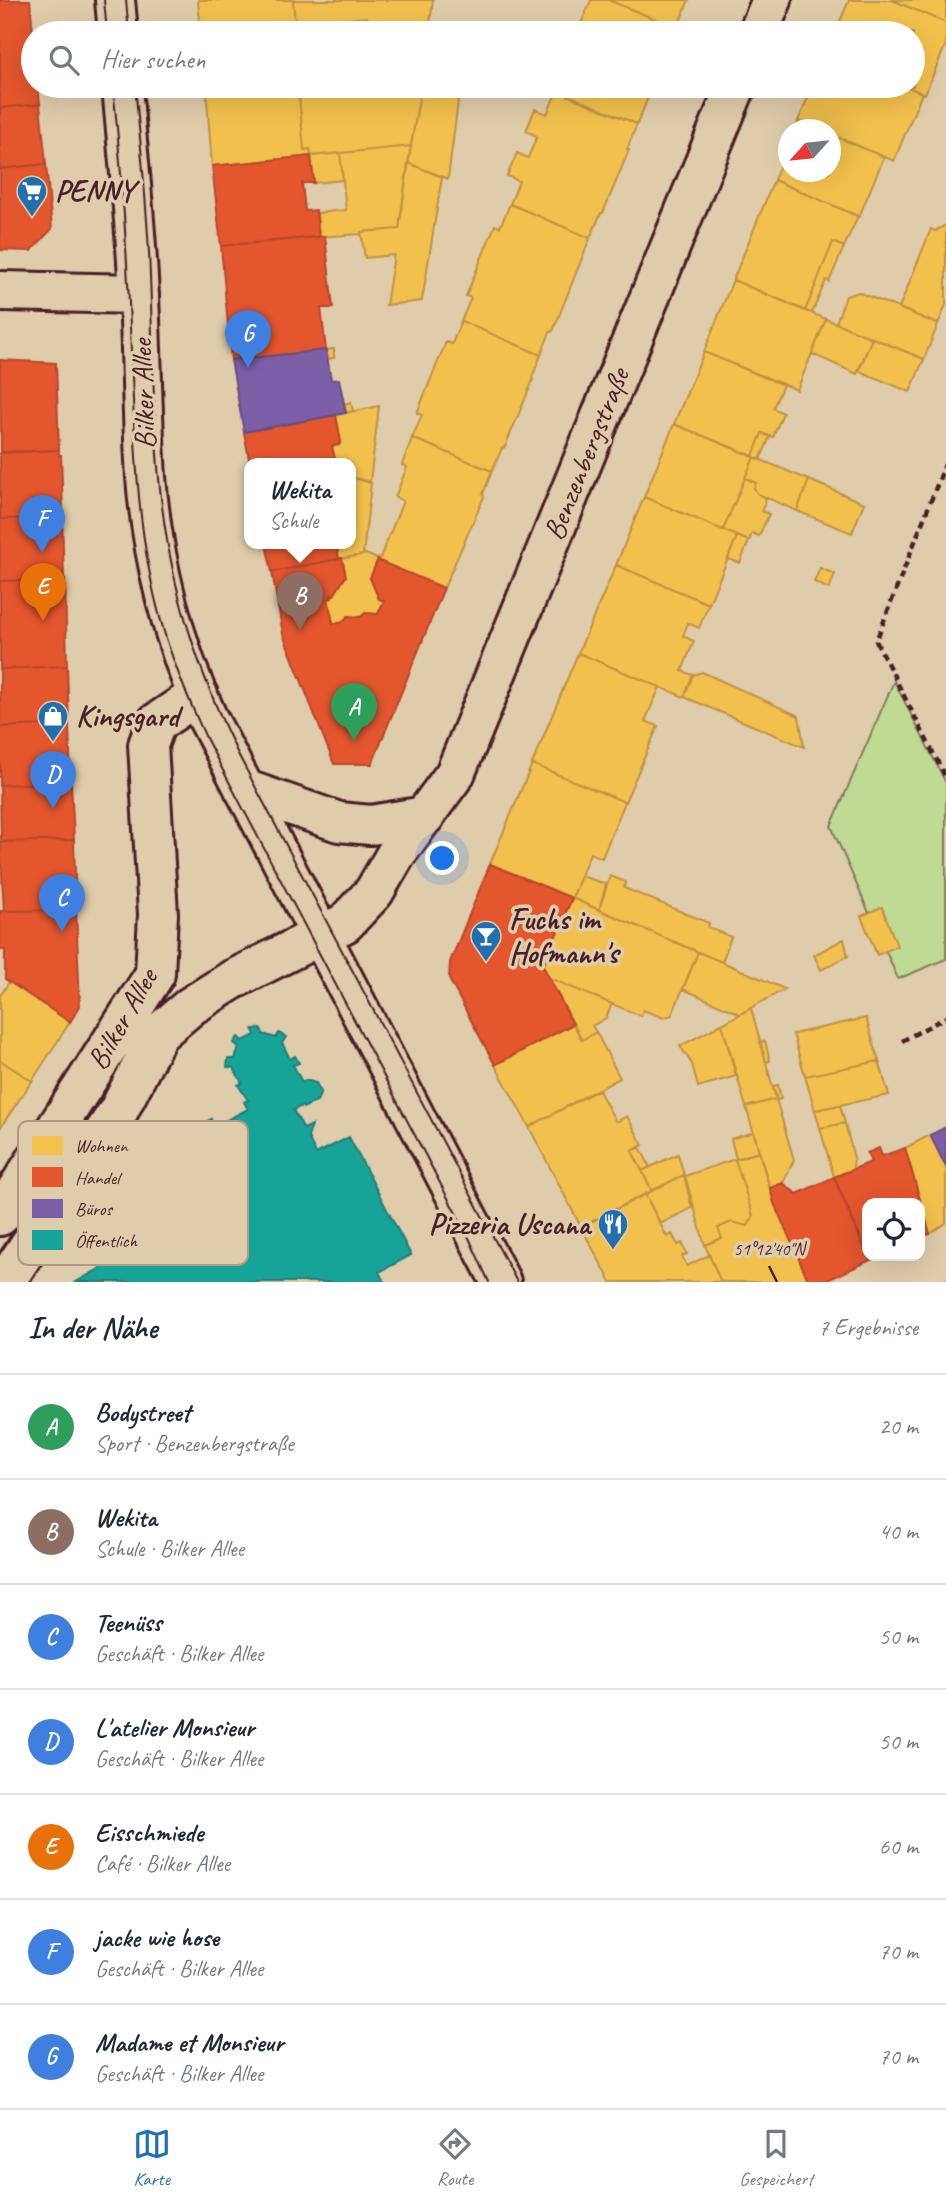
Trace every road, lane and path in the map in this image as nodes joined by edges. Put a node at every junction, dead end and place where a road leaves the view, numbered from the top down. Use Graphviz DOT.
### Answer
graph roads {
  1 [pos="115,0"];
  2 [pos="772,0"];
  3 [pos="117,21"];
  4 [pos="763,21"];
  5 [pos="123,98"];
  6 [pos="731,98"];
  7 [pos="0,291"];
  8 [pos="139,294"];
  9 [pos="946,462"];
  10 [pos="198,695"];
  11 [pos="946,778"];
  12 [pos="244,789"];
  13 [pos="425,816"];
  14 [pos="321,936"];
  15 [pos="155,974"];
  16 [pos="191,1006"];
  17 [pos="946,1017"];
  18 [pos="902,1041"];
  19 [pos="61,1121"];
  20 [pos="112,1121"];
  21 [pos="18,1188"];
  22 [pos="0,1216"];
  23 [pos="18,1262"];
  24 [pos="5,1282"];
  25 [pos="501,1282"];
  1 -- 3 [label="street"];
  2 -- 4 [label="street"];
  5 -- 8 [label="street, Bilker Allee"];
  6 -- 13 [label="street, Benzenbergstraße"];
  7 -- 8 [label="street"];
  8 -- 10 [label="street, Bilker Allee"];
  9 -- 11 [label="path"];
  10 -- 12 [label="street, Bilker Allee"];
  10 -- 15 [label="street, Bilker Allee"];
  12 -- 13 [label="street"];
  12 -- 14 [label="street, Bilker Allee"];
  13 -- 14 [label="street, Benzenbergstraße"];
  14 -- 16 [label="street, Bilker Allee"];
  14 -- 25 [label="street, Bilker Allee"];
  15 -- 16 [label="street"];
  15 -- 19 [label="street, Bilker Allee"];
  16 -- 20 [label="street, Bilker Allee"];
  17 -- 18 [label="path"];
  21 -- 22 [label="street, Bilker Allee"];
  23 -- 24 [label="street, Bilker Allee"];
}
